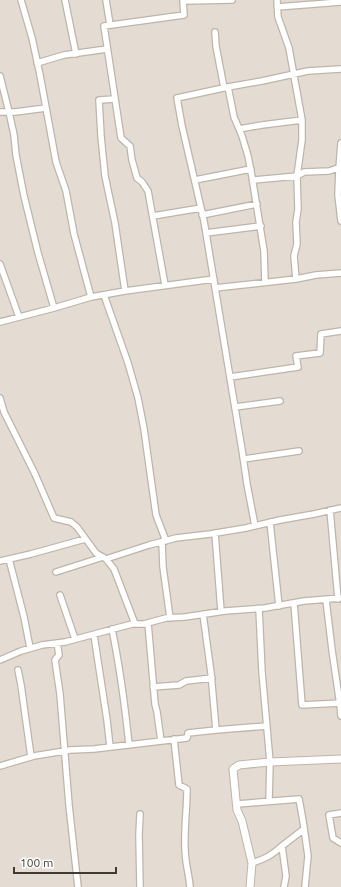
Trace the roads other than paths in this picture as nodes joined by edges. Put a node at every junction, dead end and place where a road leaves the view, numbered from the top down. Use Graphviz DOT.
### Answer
graph roads {
  1 [pos="21,0"];
  2 [pos="65,0"];
  3 [pos="106,0"];
  4 [pos="192,0"];
  5 [pos="232,0"];
  6 [pos="277,0"];
  7 [pos="341,2"];
  8 [pos="277,7"];
  9 [pos="110,25"];
  10 [pos="215,32"];
  11 [pos="107,49"];
  12 [pos="76,54"];
  13 [pos="37,62"];
  14 [pos="341,69"];
  15 [pos="294,74"];
  16 [pos="0,76"];
  17 [pos="226,87"];
  18 [pos="115,99"];
  19 [pos="46,108"];
  20 [pos="0,112"];
  21 [pos="9,112"];
  22 [pos="302,120"];
  23 [pos="238,129"];
  24 [pos="341,143"];
  25 [pos="340,168"];
  26 [pos="251,169"];
  27 [pos="297,176"];
  28 [pos="195,180"];
  29 [pos="253,180"];
  30 [pos="257,204"];
  31 [pos="201,208"];
  32 [pos="202,215"];
  33 [pos="153,216"];
  34 [pos="341,220"];
  35 [pos="261,226"];
  36 [pos="206,233"];
  37 [pos="0,264"];
  38 [pos="341,273"];
  39 [pos="214,279"];
  40 [pos="296,279"];
  41 [pos="265,282"];
  42 [pos="165,285"];
  43 [pos="215,288"];
  44 [pos="125,291"];
  45 [pos="104,295"];
  46 [pos="91,297"];
  47 [pos="54,308"];
  48 [pos="19,317"];
  49 [pos="0,322"];
  50 [pos="341,332"];
  51 [pos="230,377"];
  52 [pos="0,398"];
  53 [pos="280,401"];
  54 [pos="235,407"];
  55 [pos="2,413"];
  56 [pos="299,451"];
  57 [pos="244,460"];
  58 [pos="341,508"];
  59 [pos="330,510"];
  60 [pos="270,522"];
  61 [pos="256,526"];
  62 [pos="215,533"];
  63 [pos="85,539"];
  64 [pos="164,541"];
  65 [pos="104,558"];
  66 [pos="9,559"];
  67 [pos="0,562"];
  68 [pos="56,572"];
  69 [pos="60,596"];
  70 [pos="340,598"];
  71 [pos="326,600"];
  72 [pos="294,603"];
  73 [pos="279,606"];
  74 [pos="259,609"];
  75 [pos="221,611"];
  76 [pos="203,614"];
  77 [pos="170,618"];
  78 [pos="148,623"];
  79 [pos="135,624"];
  80 [pos="112,629"];
  81 [pos="94,635"];
  82 [pos="75,639"];
  83 [pos="57,643"];
  84 [pos="30,648"];
  85 [pos="0,660"];
  86 [pos="18,670"];
  87 [pos="212,678"];
  88 [pos="153,687"];
  89 [pos="340,703"];
  90 [pos="341,716"];
  91 [pos="267,726"];
  92 [pos="216,730"];
  93 [pos="174,739"];
  94 [pos="161,741"];
  95 [pos="129,745"];
  96 [pos="110,747"];
  97 [pos="64,751"];
  98 [pos="31,757"];
  99 [pos="341,759"];
  100 [pos="270,762"];
  101 [pos="0,766"];
  102 [pos="269,801"];
  103 [pos="236,804"];
  104 [pos="341,813"];
  105 [pos="140,814"];
  106 [pos="304,829"];
  107 [pos="341,843"];
  108 [pos="282,846"];
  109 [pos="252,863"];
  110 [pos="78,887"];
  111 [pos="140,887"];
  112 [pos="190,887"];
  113 [pos="250,887"];
  114 [pos="284,887"];
  115 [pos="305,887"];
  1 -- 13 [label="street"];
  2 -- 12 [label="street"];
  3 -- 9 [label="street"];
  4 -- 5 [label="street"];
  4 -- 9 [label="street"];
  6 -- 8 [label="street"];
  7 -- 8 [label="street"];
  8 -- 15 [label="street"];
  9 -- 11 [label="street"];
  10 -- 17 [label="street"];
  11 -- 12 [label="street"];
  11 -- 18 [label="street"];
  12 -- 13 [label="street"];
  13 -- 19 [label="street"];
  14 -- 15 [label="street"];
  15 -- 17 [label="street"];
  15 -- 22 [label="street"];
  16 -- 21 [label="street"];
  17 -- 23 [label="street"];
  17 -- 28 [label="street"];
  18 -- 33 [label="street"];
  18 -- 44 [label="street"];
  19 -- 21 [label="street"];
  19 -- 46 [label="street"];
  20 -- 21 [label="street"];
  21 -- 47 [label="street"];
  22 -- 23 [label="street"];
  22 -- 27 [label="street"];
  23 -- 26 [label="street"];
  24 -- 25 [label="street"];
  25 -- 27 [label="street"];
  25 -- 34 [label="street"];
  26 -- 28 [label="street"];
  26 -- 29 [label="street"];
  27 -- 29 [label="street"];
  27 -- 40 [label="street"];
  28 -- 31 [label="street"];
  29 -- 30 [label="street"];
  30 -- 32 [label="street"];
  30 -- 35 [label="street"];
  31 -- 32 [label="street"];
  31 -- 33 [label="street"];
  32 -- 36 [label="street"];
  33 -- 42 [label="street"];
  35 -- 36 [label="street"];
  35 -- 41 [label="street"];
  36 -- 39 [label="street"];
  37 -- 48 [label="street"];
  38 -- 40 [label="street"];
  39 -- 42 [label="street"];
  39 -- 43 [label="street"];
  40 -- 41 [label="street"];
  41 -- 43 [label="street"];
  42 -- 44 [label="street"];
  43 -- 51 [label="street"];
  44 -- 45 [label="street"];
  45 -- 46 [label="street"];
  45 -- 64 [label="street"];
  46 -- 47 [label="street"];
  47 -- 48 [label="street"];
  48 -- 49 [label="street"];
  50 -- 51 [label="street"];
  51 -- 54 [label="street"];
  52 -- 55 [label="street"];
  53 -- 54 [label="street"];
  54 -- 57 [label="street"];
  55 -- 63 [label="street"];
  56 -- 57 [label="street"];
  57 -- 61 [label="street"];
  58 -- 59 [label="street"];
  59 -- 60 [label="street"];
  59 -- 70 [label="street"];
  60 -- 61 [label="street"];
  60 -- 73 [label="street"];
  61 -- 62 [label="street"];
  62 -- 64 [label="street"];
  62 -- 75 [label="street"];
  63 -- 65 [label="street"];
  63 -- 66 [label="street"];
  64 -- 65 [label="street"];
  64 -- 77 [label="street"];
  65 -- 68 [label="street"];
  65 -- 79 [label="street"];
  66 -- 67 [label="street"];
  66 -- 84 [label="street"];
  69 -- 82 [label="street"];
  70 -- 71 [label="street"];
  71 -- 72 [label="street"];
  71 -- 89 [label="street"];
  72 -- 73 [label="street"];
  72 -- 89 [label="street"];
  73 -- 74 [label="street"];
  74 -- 75 [label="street"];
  74 -- 91 [label="street"];
  75 -- 76 [label="street"];
  76 -- 77 [label="street"];
  76 -- 87 [label="street"];
  77 -- 78 [label="street"];
  78 -- 79 [label="street"];
  78 -- 88 [label="street"];
  79 -- 80 [label="street"];
  80 -- 81 [label="street"];
  80 -- 95 [label="street"];
  81 -- 82 [label="street"];
  81 -- 96 [label="street"];
  82 -- 83 [label="street"];
  83 -- 84 [label="street"];
  83 -- 97 [label="street"];
  84 -- 85 [label="street"];
  86 -- 98 [label="street"];
  87 -- 88 [label="street"];
  87 -- 92 [label="street"];
  88 -- 94 [label="street"];
  89 -- 90 [label="street"];
  91 -- 92 [label="street"];
  91 -- 100 [label="street"];
  92 -- 93 [label="street"];
  93 -- 94 [label="street"];
  93 -- 112 [label="street"];
  94 -- 95 [label="street"];
  95 -- 96 [label="street"];
  96 -- 97 [label="street"];
  97 -- 98 [label="street"];
  97 -- 110 [label="street"];
  98 -- 101 [label="street"];
  99 -- 100 [label="street"];
  100 -- 102 [label="street"];
  100 -- 103 [label="street"];
  102 -- 103 [label="street"];
  102 -- 106 [label="street"];
  103 -- 109 [label="street"];
  104 -- 107 [label="street"];
  105 -- 111 [label="street"];
  106 -- 108 [label="street"];
  106 -- 115 [label="street"];
  108 -- 109 [label="street"];
  108 -- 114 [label="street"];
  109 -- 113 [label="street"];
}
